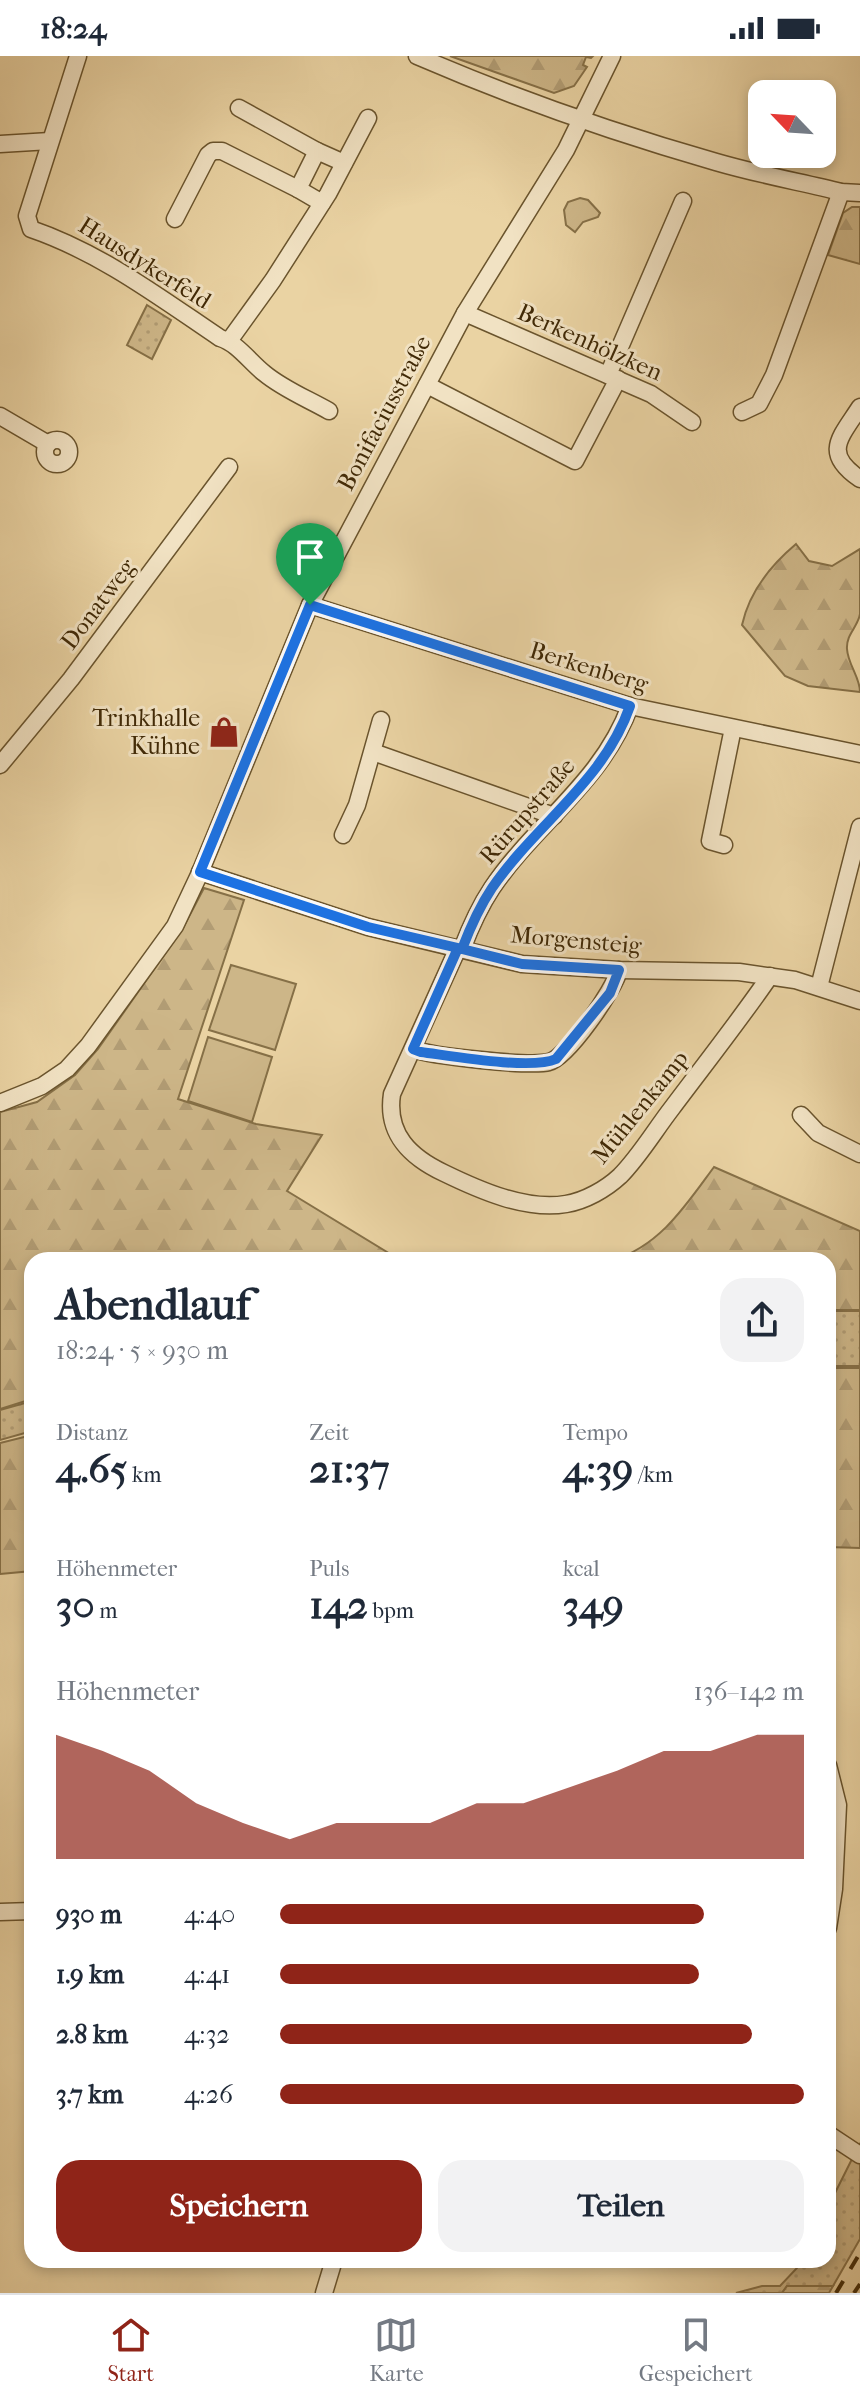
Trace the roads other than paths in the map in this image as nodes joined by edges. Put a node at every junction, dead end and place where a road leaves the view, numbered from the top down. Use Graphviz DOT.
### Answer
graph roads {
  1 [pos="78,56"];
  2 [pos="417,56"];
  3 [pos="612,56"];
  4 [pos="239,108"];
  5 [pos="368,118"];
  6 [pos="580,119"];
  7 [pos="50,141"];
  8 [pos="0,144"];
  9 [pos="317,151"];
  10 [pos="344,163"];
  11 [pos="298,189"];
  12 [pos="841,192"];
  13 [pos="860,193"];
  14 [pos="683,201"];
  15 [pos="322,203"];
  16 [pos="175,219"];
  17 [pos="465,313"];
  18 [pos="229,341"];
  19 [pos="613,377"];
  20 [pos="427,385"];
  21 [pos="860,407"];
  22 [pos="329,411"];
  23 [pos="742,412"];
  24 [pos="0,416"];
  25 [pos="692,422"];
  26 [pos="48,444"];
  27 [pos="229,467"];
  28 [pos="860,479"];
  29 [pos="310,605"];
  30 [pos="630,706"];
  31 [pos="381,720"];
  32 [pos="733,728"];
  33 [pos="373,752"];
  34 [pos="860,754"];
  35 [pos="0,765"];
  36 [pos="554,816"];
  37 [pos="860,827"];
  38 [pos="343,835"];
  39 [pos="724,845"];
  40 [pos="200,872"];
  41 [pos="460,949"];
  42 [pos="619,970"];
  43 [pos="770,976"];
  44 [pos="819,987"];
  45 [pos="860,1001"];
  46 [pos="413,1049"];
  47 [pos="0,1103"];
  48 [pos="801,1115"];
  49 [pos="860,1154"];
  50 [pos="836,1797"];
  51 [pos="836,1847"];
  52 [pos="24,1911"];
  53 [pos="0,1912"];
  54 [pos="836,2139"];
  55 [pos="860,2155"];
  56 [pos="332,2268"];
  57 [pos="324,2293"];
  1 -- 7 [label="street, Hausdykerfeld"];
  2 -- 6 [label="street"];
  3 -- 6 [label="street, Bonifaciusstraße"];
  4 -- 9 [label="street"];
  5 -- 10 [label="street"];
  6 -- 12 [label="street"];
  6 -- 17 [label="street, Bonifaciusstraße"];
  7 -- 8 [label="street"];
  7 -- 18 [label="street, Hausdykerfeld"];
  9 -- 10 [label="street"];
  9 -- 11 [label="street"];
  10 -- 15 [label="street"];
  11 -- 15 [label="street"];
  11 -- 16 [label="street"];
  12 -- 13 [label="street"];
  12 -- 23 [label="street"];
  14 -- 19 [label="street"];
  15 -- 18 [label="street"];
  17 -- 19 [label="street, Berkenhölzken"];
  17 -- 20 [label="street, Bonifaciusstraße"];
  18 -- 22 [label="street, Hausdykerfeld"];
  19 -- 20 [label="street"];
  19 -- 25 [label="street, Berkenhölzken"];
  20 -- 29 [label="street, Bonifaciusstraße"];
  21 -- 28 [label="street"];
  24 -- 26 [label="street"];
  27 -- 35 [label="street, Donatweg"];
  29 -- 30 [label="street, Berkenberg"];
  29 -- 40 [label="street, Bonifaciusstraße"];
  30 -- 32 [label="street, Berkenberg"];
  30 -- 36 [label="street, Rürupstraße"];
  31 -- 33 [label="street"];
  32 -- 34 [label="street, Berkenberg"];
  32 -- 39 [label="street"];
  33 -- 36 [label="street"];
  33 -- 38 [label="street"];
  36 -- 41 [label="street, Rürupstraße"];
  37 -- 44 [label="street"];
  40 -- 41 [label="street, Morgensteig"];
  40 -- 47 [label="street, Bonifaciusstraße"];
  41 -- 42 [label="street, Morgensteig"];
  41 -- 46 [label="street, Mühlenkamp"];
  42 -- 43 [label="street, Morgensteig"];
  42 -- 46 [label="street"];
  43 -- 44 [label="street, Morgensteig"];
  43 -- 46 [label="street, Mühlenkamp"];
  44 -- 45 [label="street, Morgensteig"];
  48 -- 49 [label="street"];
  50 -- 51 [label="street"];
  52 -- 53 [label="street"];
  54 -- 55 [label="street"];
  56 -- 57 [label="street"];
}
